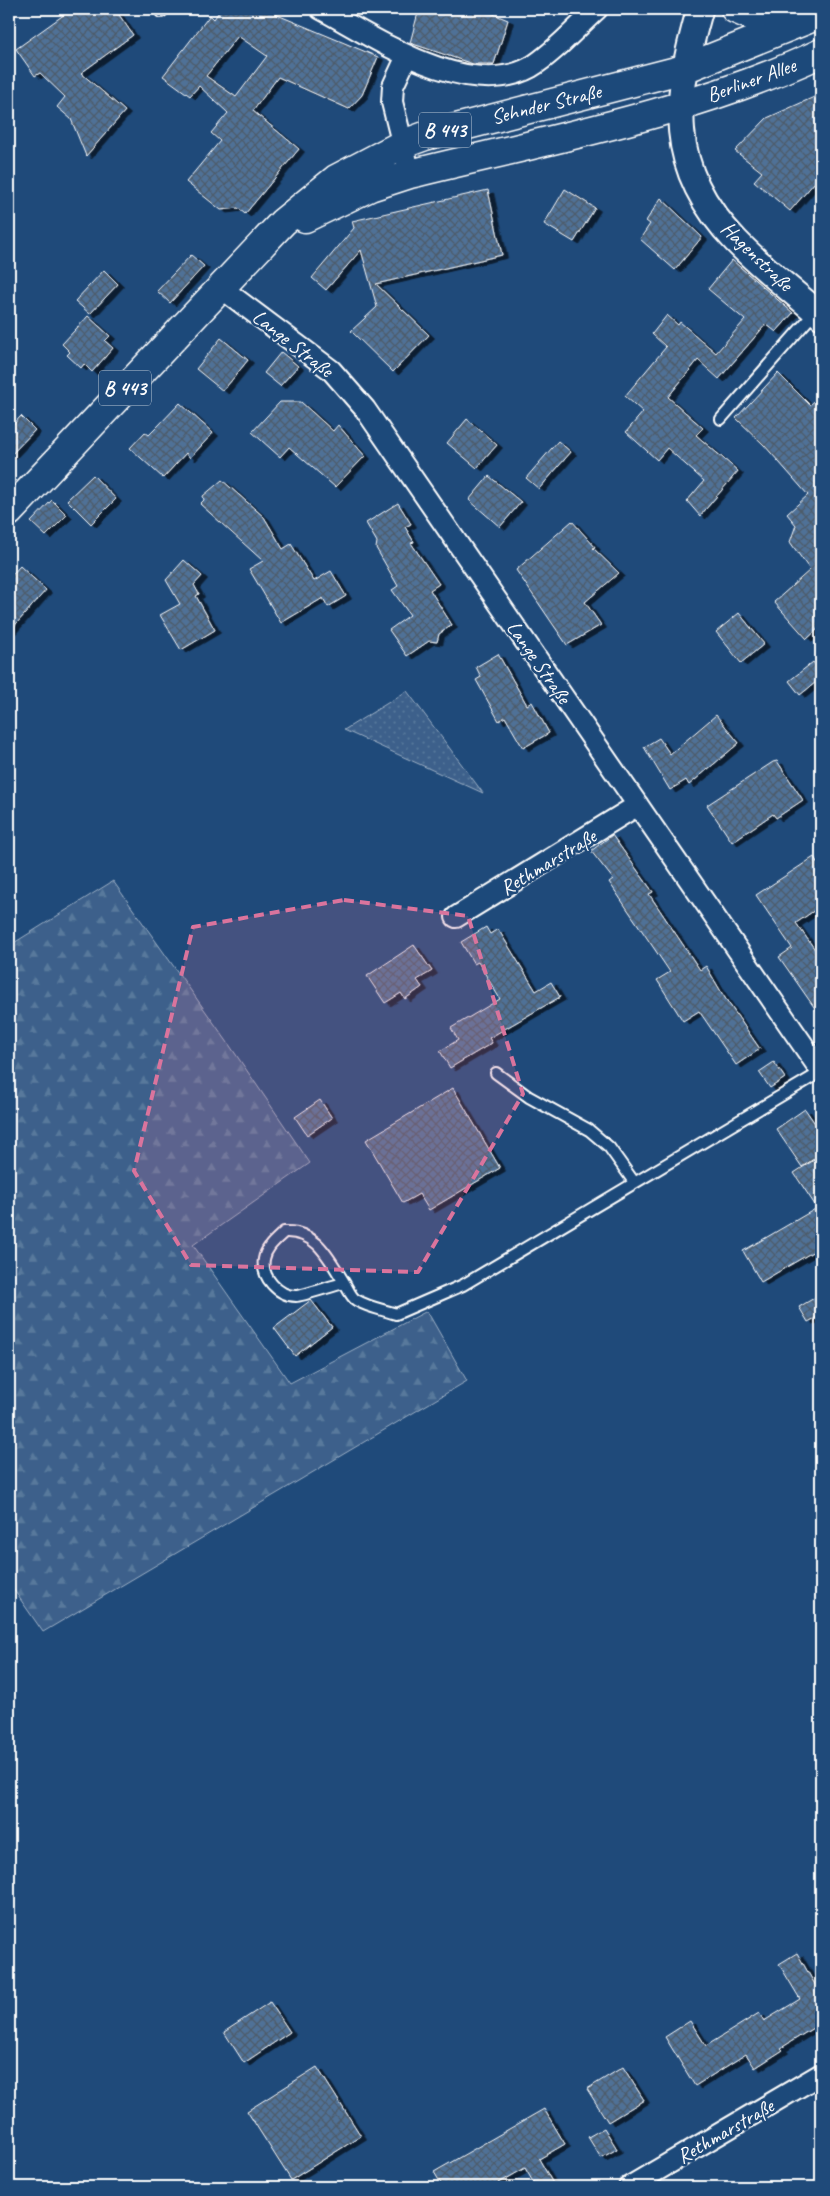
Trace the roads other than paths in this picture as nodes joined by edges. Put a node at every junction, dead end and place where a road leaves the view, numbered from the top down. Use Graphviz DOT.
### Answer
graph roads {
  1 [pos="321,9"];
  2 [pos="597,9"];
  3 [pos="700,9"];
  4 [pos="735,9"];
  5 [pos="821,13"];
  6 [pos="821,53"];
  7 [pos="407,56"];
  8 [pos="684,69"];
  9 [pos="680,105"];
  10 [pos="403,144"];
  11 [pos="410,174"];
  12 [pos="242,265"];
  13 [pos="220,287"];
  14 [pos="818,314"];
  15 [pos="721,419"];
  16 [pos="9,512"];
  17 [pos="638,806"];
  18 [pos="456,917"];
  19 [pos="821,1071"];
  20 [pos="496,1073"];
  21 [pos="634,1182"];
  22 [pos="344,1283"];
  23 [pos="821,2074"];
  24 [pos="629,2187"];
  1 -- 7 [label="street"];
  2 -- 7 [label="street"];
  3 -- 8 [label="street, Hagenstraße"];
  4 -- 5 [label="main road"];
  5 -- 8 [label="main road, Berliner Allee / B 443"];
  6 -- 9 [label="main road, Berliner Allee / B 443"];
  7 -- 10 [label="street"];
  8 -- 9 [label="street, Hagenstraße"];
  8 -- 10 [label="main road, Sehnder Straße / B 443"];
  9 -- 11 [label="main road, Sehnder Straße / B 443"];
  9 -- 14 [label="street, Hagenstraße"];
  10 -- 11 [label="street"];
  10 -- 12 [label="main road, Sehnder Straße / B 443"];
  11 -- 12 [label="main road, Sehnder Straße / B 443"];
  12 -- 13 [label="main road, Sehnder Straße / B 443"];
  13 -- 16 [label="main road, Sehnder Straße / B 443"];
  13 -- 17 [label="street, Lange Straße"];
  14 -- 15 [label="lane"];
  17 -- 18 [label="street, Rethmarstraße"];
  17 -- 19 [label="street, Lange Straße"];
  19 -- 21 [label="lane"];
  20 -- 21 [label="lane"];
  21 -- 22 [label="lane"];
  22 -- 22 [label="lane"];
  23 -- 24 [label="street, Rethmarstraße"];
}
